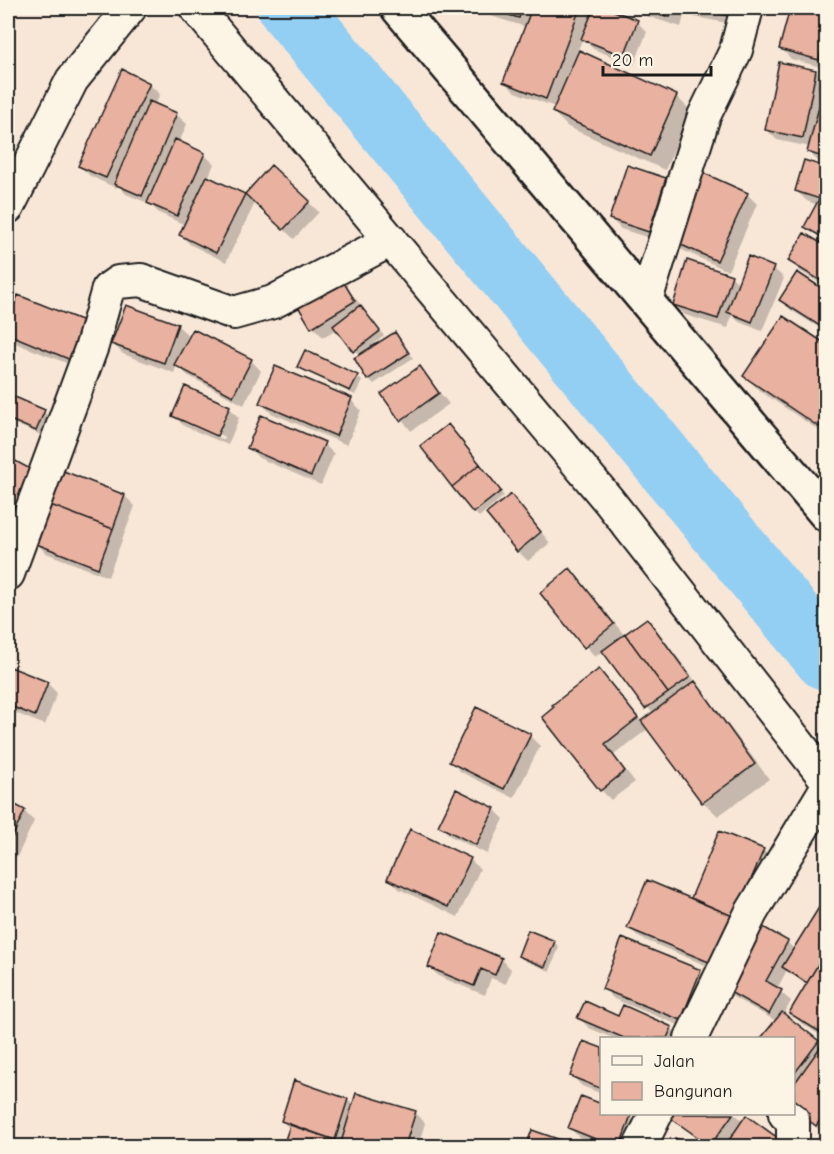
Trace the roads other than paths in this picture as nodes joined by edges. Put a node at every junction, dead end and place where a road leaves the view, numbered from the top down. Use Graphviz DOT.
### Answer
graph roads {
  1 [pos="130,8"];
  2 [pos="196,8"];
  3 [pos="398,8"];
  4 [pos="747,8"];
  5 [pos="8,207"];
  6 [pos="391,240"];
  7 [pos="646,300"];
  8 [pos="826,514"];
  9 [pos="8,574"];
  10 [pos="826,779"];
  11 [pos="826,789"];
  12 [pos="691,1037"];
  13 [pos="655,1115"];
  14 [pos="787,1115"];
  15 [pos="640,1146"];
  16 [pos="793,1146"];
  1 -- 5 [label="street"];
  2 -- 6 [label="street"];
  3 -- 7 [label="street"];
  4 -- 7 [label="street"];
  6 -- 9 [label="street"];
  6 -- 10 [label="street"];
  7 -- 8 [label="street"];
  11 -- 12 [label="street"];
  13 -- 15 [label="street"];
  14 -- 16 [label="street"];
}
